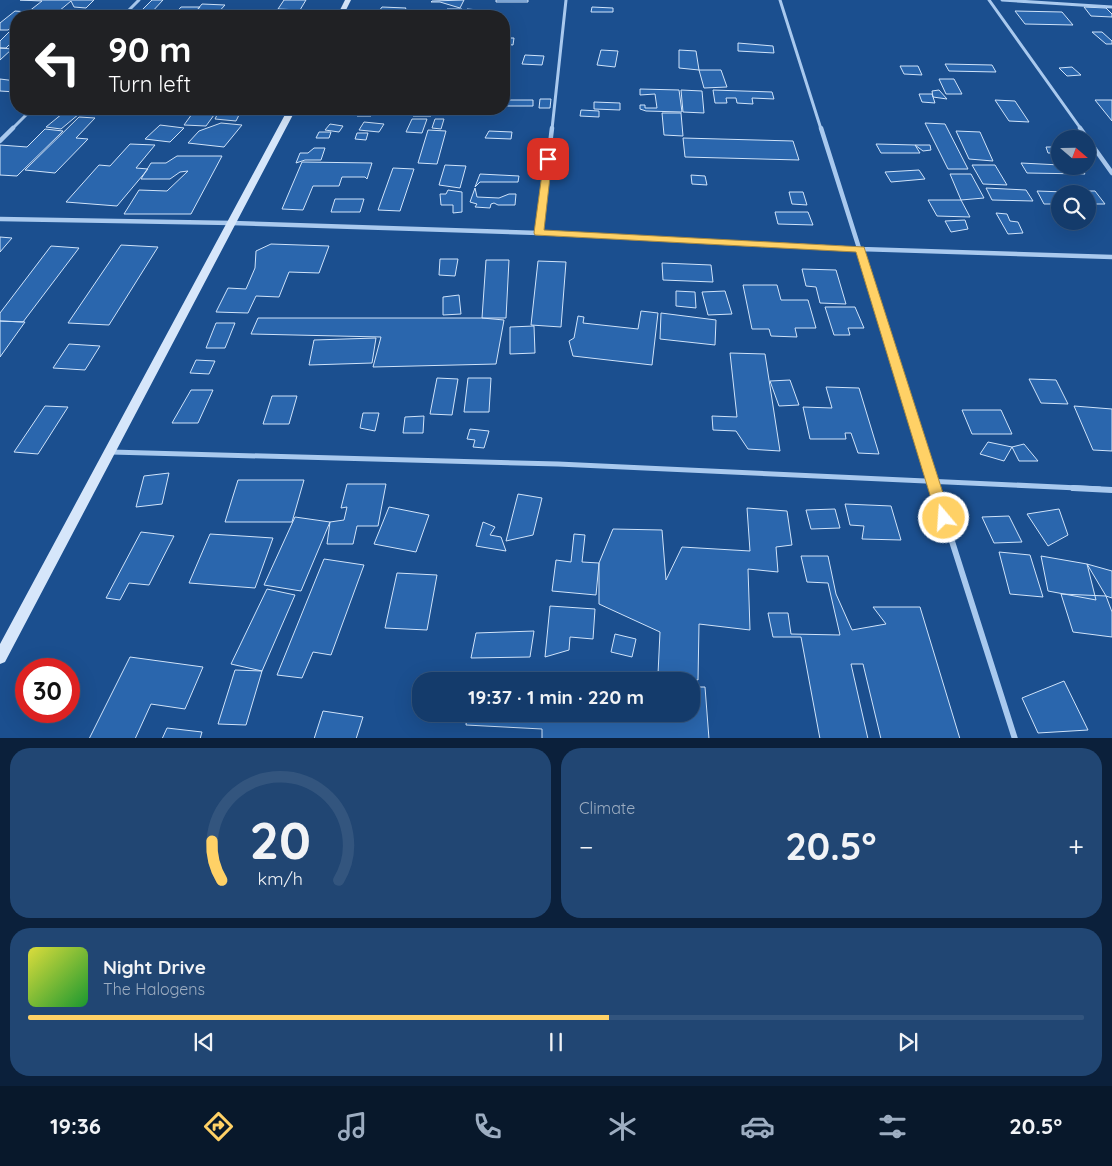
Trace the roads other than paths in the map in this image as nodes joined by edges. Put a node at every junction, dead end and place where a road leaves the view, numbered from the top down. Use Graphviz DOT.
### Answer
graph roads {
  1 [pos="139,0"];
  2 [pos="566,0"];
  3 [pos="780,0"];
  4 [pos="989,0"];
  5 [pos="1002,0"];
  6 [pos="1112,7"];
  7 [pos="129,10"];
  8 [pos="26,115"];
  9 [pos="289,115"];
  10 [pos="0,141"];
  11 [pos="1112,172"];
  12 [pos="0,219"];
  13 [pos="232,223"];
  14 [pos="539,233"];
  15 [pos="860,249"];
  16 [pos="1112,257"];
  17 [pos="109,452"];
  18 [pos="932,481"];
  19 [pos="1112,490"];
  20 [pos="0,657"];
  21 [pos="1015,738"];
  1 -- 7 [label="street"];
  2 -- 14 [label="street"];
  3 -- 15 [label="street"];
  4 -- 11 [label="street"];
  5 -- 6 [label="street"];
  8 -- 10 [label="street"];
  9 -- 13 [label="street"];
  12 -- 13 [label="street"];
  13 -- 14 [label="street"];
  13 -- 17 [label="street"];
  14 -- 15 [label="street"];
  15 -- 16 [label="street"];
  15 -- 18 [label="street"];
  17 -- 18 [label="street"];
  17 -- 20 [label="street"];
  18 -- 19 [label="street"];
  18 -- 21 [label="street"];
}
